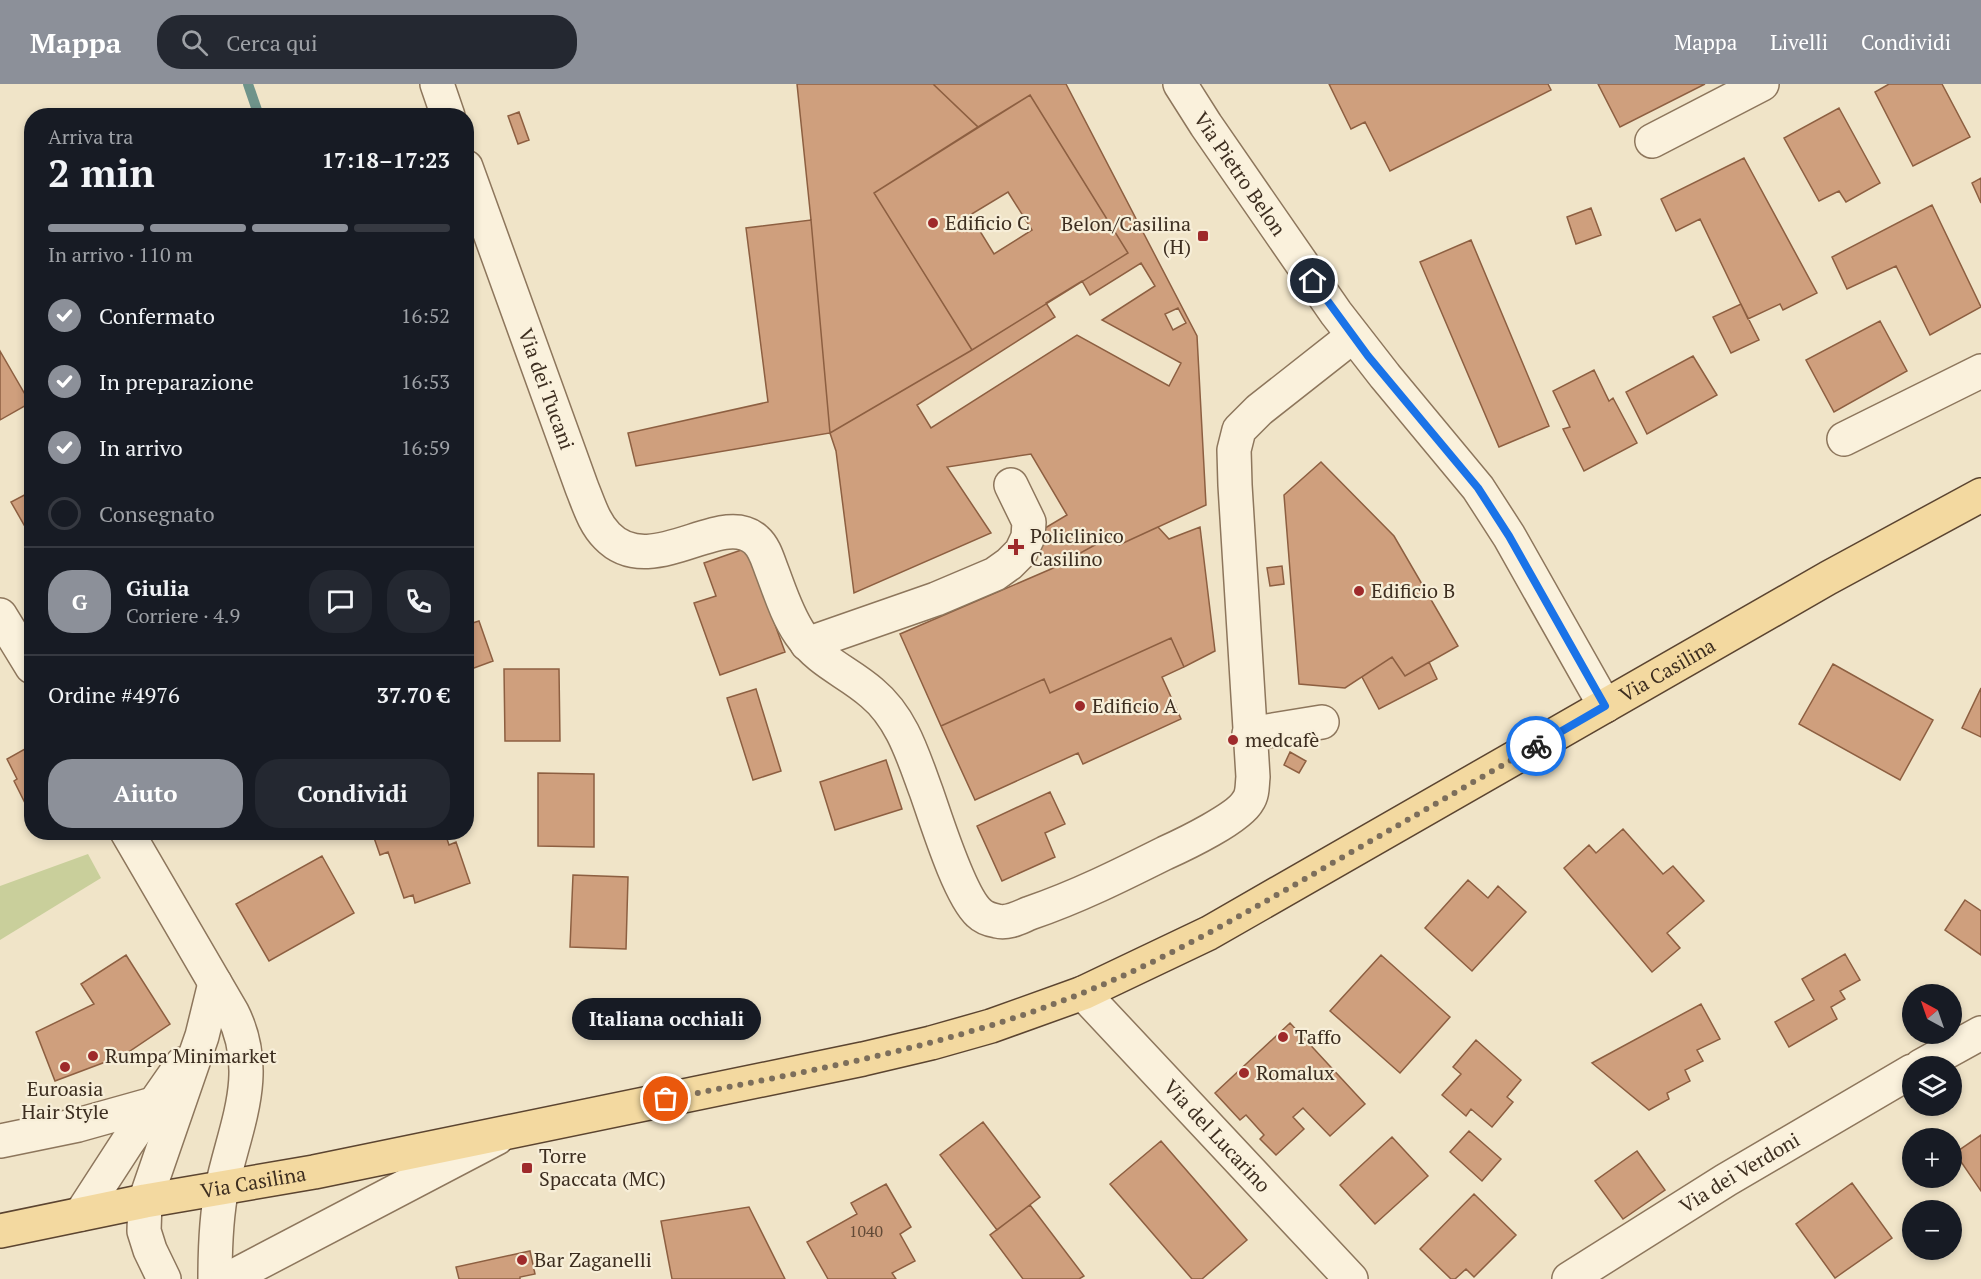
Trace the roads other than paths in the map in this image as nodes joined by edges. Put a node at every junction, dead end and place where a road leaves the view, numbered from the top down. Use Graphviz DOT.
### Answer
graph roads {
  1 [pos="437,84"];
  2 [pos="1180,84"];
  3 [pos="1762,84"];
  4 [pos="445,108"];
  5 [pos="1652,141"];
  6 [pos="474,189"];
  7 [pos="1353,336"];
  8 [pos="1981,371"];
  9 [pos="1844,439"];
  10 [pos="1011,485"];
  11 [pos="1981,495"];
  12 [pos="8,628"];
  13 [pos="807,644"];
  14 [pos="24,654"];
  15 [pos="1605,706"];
  16 [pos="1322,722"];
  17 [pos="1249,734"];
  18 [pos="132,840"];
  19 [pos="215,983"];
  20 [pos="1083,993"];
  21 [pos="1981,1033"];
  22 [pos="202,1036"];
  23 [pos="1939,1056"];
  24 [pos="1902,1077"];
  25 [pos="153,1104"];
  26 [pos="508,1133"];
  27 [pos="0,1141"];
  28 [pos="222,1187"];
  29 [pos="145,1201"];
  30 [pos="81,1214"];
  31 [pos="0,1231"];
  32 [pos="164,1279"];
  33 [pos="215,1279"];
  34 [pos="228,1279"];
  35 [pos="1351,1279"];
  36 [pos="1569,1279"];
  1 -- 4 [label="street"];
  2 -- 7 [label="street, Via Pietro Belon"];
  3 -- 5 [label="street"];
  6 -- 13 [label="street, Via dei Tucani"];
  7 -- 15 [label="street, Via Pietro Belon"];
  7 -- 17 [label="street"];
  8 -- 9 [label="street"];
  10 -- 13 [label="street"];
  11 -- 15 [label="main road, Via Casilina"];
  12 -- 14 [label="street"];
  13 -- 17 [label="street"];
  15 -- 20 [label="main road, Via Casilina"];
  16 -- 17 [label="street"];
  18 -- 19 [label="street"];
  19 -- 22 [label="street"];
  19 -- 28 [label="street"];
  20 -- 26 [label="main road, Via Casilina"];
  20 -- 35 [label="street, Via del Lucarino"];
  21 -- 23 [label="street"];
  22 -- 25 [label="street"];
  22 -- 29 [label="street"];
  24 -- 36 [label="street, Via dei Verdoni"];
  25 -- 27 [label="street"];
  25 -- 30 [label="street"];
  26 -- 28 [label="main road, Via Casilina"];
  26 -- 34 [label="street, Via Casilina"];
  28 -- 29 [label="main road, Via Casilina"];
  28 -- 33 [label="street"];
  29 -- 30 [label="main road, Via Casilina"];
  29 -- 32 [label="street"];
  30 -- 31 [label="main road, Via Casilina"];
}
